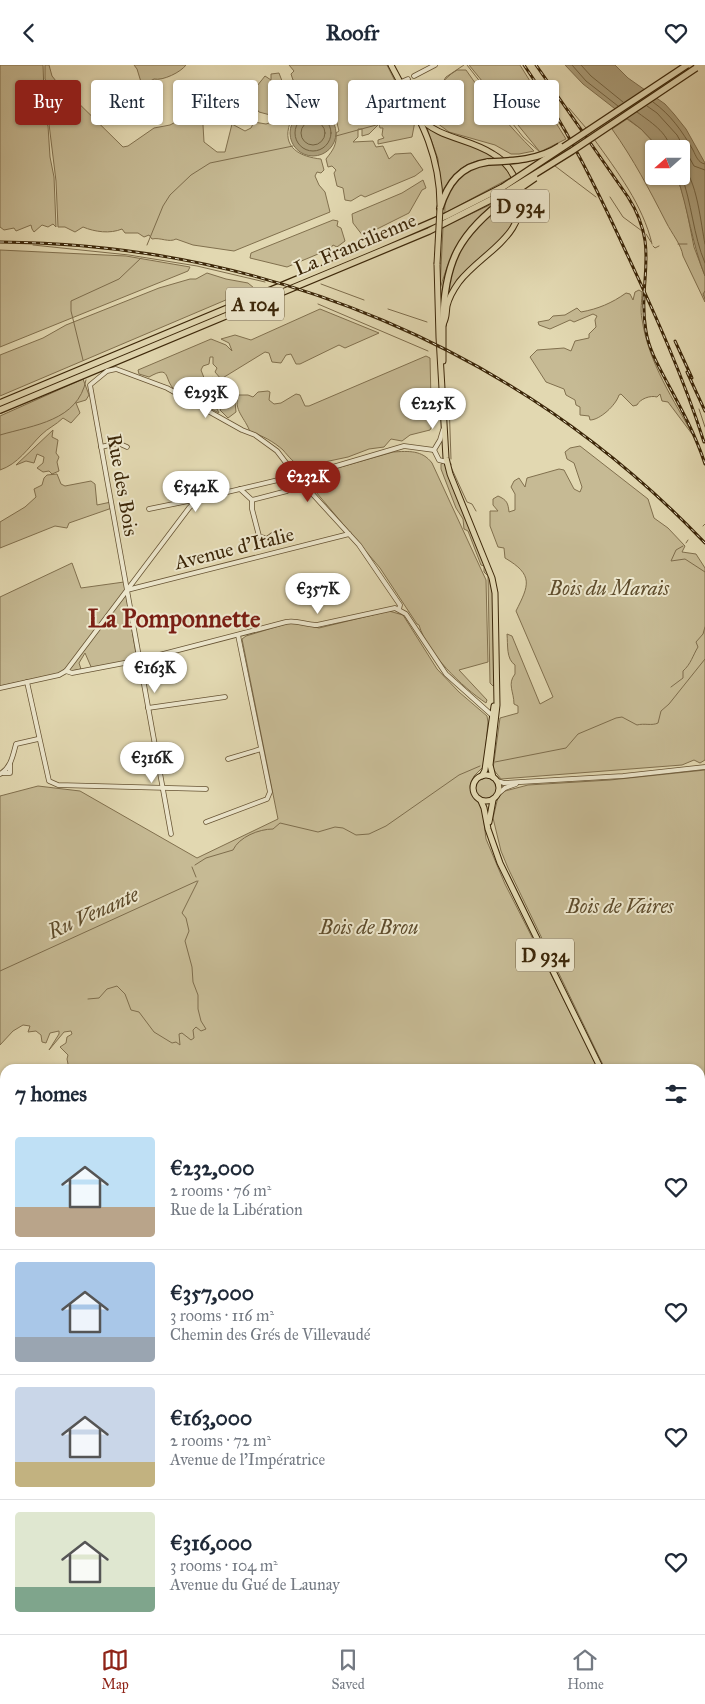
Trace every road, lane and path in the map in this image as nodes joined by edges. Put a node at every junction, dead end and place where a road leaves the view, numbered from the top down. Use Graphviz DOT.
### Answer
graph roads {
  1 [pos="392,65"];
  2 [pos="435,65"];
  3 [pos="687,65"];
  4 [pos="698,67"];
  5 [pos="414,76"];
  6 [pos="399,80"];
  7 [pos="422,125"];
  8 [pos="427,125"];
  9 [pos="574,141"];
  10 [pos="506,192"];
  11 [pos="440,208"];
  12 [pos="442,324"];
  13 [pos="0,403"];
  14 [pos="0,410"];
  15 [pos="443,413"];
  16 [pos="101,447"];
  17 [pos="127,447"];
  18 [pos="434,450"];
  19 [pos="447,462"];
  20 [pos="296,476"];
  21 [pos="240,489"];
  22 [pos="287,491"];
  23 [pos="198,499"];
  24 [pos="252,500"];
  25 [pos="149,509"];
  26 [pos="275,533"];
  27 [pos="349,534"];
  28 [pos="127,590"];
  29 [pos="399,609"];
  30 [pos="238,635"];
  31 [pos="140,660"];
  32 [pos="66,671"];
  33 [pos="27,682"];
  34 [pos="0,688"];
  35 [pos="497,691"];
  36 [pos="225,697"];
  37 [pos="148,708"];
  38 [pos="493,717"];
  39 [pos="38,739"];
  40 [pos="494,740"];
  41 [pos="262,749"];
  42 [pos="228,759"];
  43 [pos="705,767"];
  44 [pos="1,774"];
  45 [pos="482,776"];
  46 [pos="495,779"];
  47 [pos="523,782"];
  48 [pos="163,789"];
  49 [pos="206,789"];
  50 [pos="498,794"];
  51 [pos="493,800"];
  52 [pos="481,801"];
  53 [pos="206,822"];
  54 [pos="171,834"];
  55 [pos="491,840"];
  56 [pos="599,1064"];
  57 [pos="705,1433"];
  58 [pos="705,1465"];
  1 -- 6 [label="main road"];
  2 -- 5 [label="street"];
  3 -- 9 [label="highway, La Francilienne / A 104, bridge"];
  4 -- 10 [label="highway, La Francilienne / A 104, bridge"];
  7 -- 11 [label="main road, D 934"];
  8 -- 12 [label="main road, D 934"];
  9 -- 10 [label="highway, La Francilienne / A 104, bridge"];
  9 -- 11 [label="highway, bridge"];
  10 -- 12 [label="highway"];
  10 -- 13 [label="highway, La Francilienne / A 104"];
  10 -- 14 [label="highway, La Francilienne / A 104"];
  11 -- 15 [label="main road, D 934, bridge"];
  12 -- 19 [label="main road, D 934"];
  15 -- 18 [label="street"];
  15 -- 19 [label="main road, D 934"];
  16 -- 17 [label="street"];
  16 -- 20 [label="street, Rue des Bois"];
  16 -- 28 [label="street, Rue des Bois"];
  18 -- 19 [label="street"];
  18 -- 20 [label="street"];
  19 -- 35 [label="main road, D 934"];
  20 -- 21 [label="street"];
  20 -- 27 [label="street"];
  21 -- 23 [label="street"];
  21 -- 24 [label="street"];
  22 -- 24 [label="street"];
  23 -- 25 [label="street"];
  23 -- 28 [label="street"];
  24 -- 26 [label="street"];
  27 -- 28 [label="street, Avenue d'Italie"];
  27 -- 29 [label="street"];
  28 -- 31 [label="street, Rue des Bois"];
  28 -- 32 [label="street"];
  29 -- 30 [label="street"];
  29 -- 38 [label="street"];
  30 -- 31 [label="street"];
  30 -- 41 [label="street"];
  31 -- 32 [label="street"];
  31 -- 37 [label="street, Rue des Bois"];
  32 -- 33 [label="street"];
  33 -- 34 [label="street"];
  33 -- 39 [label="street"];
  35 -- 38 [label="main road, D 934"];
  35 -- 40 [label="main road, D 934"];
  36 -- 37 [label="street"];
  37 -- 48 [label="street, Rue des Bois"];
  38 -- 40 [label="street"];
  38 -- 45 [label="main road, D 934"];
  39 -- 44 [label="street"];
  39 -- 48 [label="street"];
  40 -- 46 [label="main road, D 934"];
  41 -- 42 [label="street"];
  41 -- 53 [label="street"];
  43 -- 47 [label="street"];
  45 -- 46 [label="main road"];
  45 -- 52 [label="main road"];
  46 -- 47 [label="street"];
  46 -- 50 [label="main road"];
  47 -- 50 [label="street"];
  48 -- 49 [label="street"];
  48 -- 54 [label="street, Rue des Bois"];
  50 -- 51 [label="main road"];
  51 -- 52 [label="main road"];
  51 -- 55 [label="main road, D 934"];
  52 -- 55 [label="main road, D 934"];
  55 -- 56 [label="main road, D 934"];
  57 -- 58 [label="street"];
}
